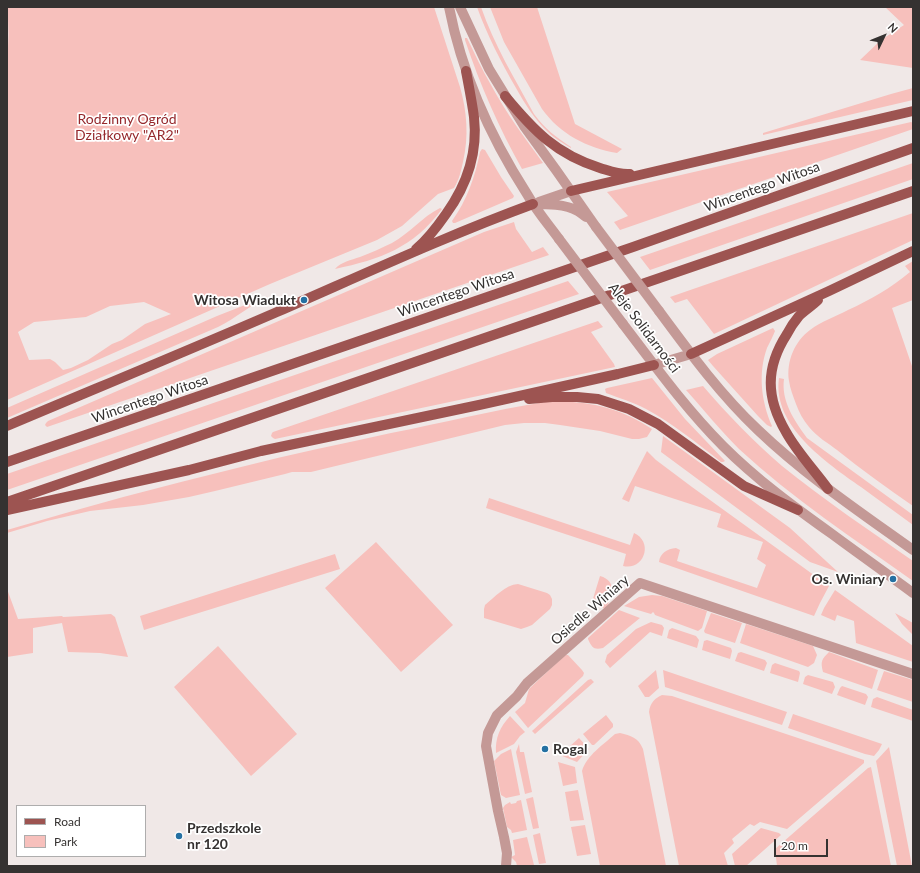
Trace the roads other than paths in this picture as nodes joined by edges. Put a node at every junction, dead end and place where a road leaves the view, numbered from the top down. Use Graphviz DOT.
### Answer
graph roads {
  1 [pos="449,7"];
  2 [pos="460,7"];
  3 [pos="466,72"];
  4 [pos="505,96"];
  5 [pos="913,112"];
  6 [pos="913,148"];
  7 [pos="652,172"];
  8 [pos="571,191"];
  9 [pos="913,191"];
  10 [pos="533,204"];
  11 [pos="596,227"];
  12 [pos="913,251"];
  13 [pos="409,255"];
  14 [pos="829,291"];
  15 [pos="691,354"];
  16 [pos="654,365"];
  17 [pos="479,405"];
  18 [pos="7,426"];
  19 [pos="7,462"];
  20 [pos="828,489"];
  21 [pos="7,502"];
  22 [pos="7,510"];
  23 [pos="798,510"];
  24 [pos="913,550"];
  25 [pos="913,593"];
  26 [pos="913,674"];
  27 [pos="506,866"];
  1 -- 3 [label="street, Aleje Solidarności"];
  2 -- 4 [label="street, Aleje Solidarności"];
  3 -- 10 [label="street, Aleje Solidarności"];
  3 -- 13 [label="main road"];
  4 -- 7 [label="main road"];
  4 -- 8 [label="street, Aleje Solidarności"];
  5 -- 7 [label="main road"];
  6 -- 19 [label="main road, Wincentego Witosa"];
  7 -- 8 [label="main road"];
  8 -- 10 [label="street"];
  8 -- 11 [label="street, Aleje Solidarności"];
  9 -- 21 [label="main road"];
  10 -- 11 [label="street"];
  10 -- 13 [label="main road"];
  10 -- 16 [label="street, Aleje Solidarności, bridge"];
  11 -- 15 [label="street, Aleje Solidarności, bridge"];
  12 -- 14 [label="main road"];
  13 -- 18 [label="main road"];
  14 -- 15 [label="main road"];
  14 -- 20 [label="main road"];
  15 -- 16 [label="street"];
  15 -- 20 [label="street, Aleje Solidarności"];
  16 -- 17 [label="main road"];
  16 -- 23 [label="street, Aleje Solidarności"];
  17 -- 22 [label="main road"];
  17 -- 23 [label="main road"];
  20 -- 24 [label="street, Aleje Solidarności"];
  23 -- 25 [label="street, Aleje Solidarności"];
  26 -- 27 [label="street, Osiedle Winiary"];
}
